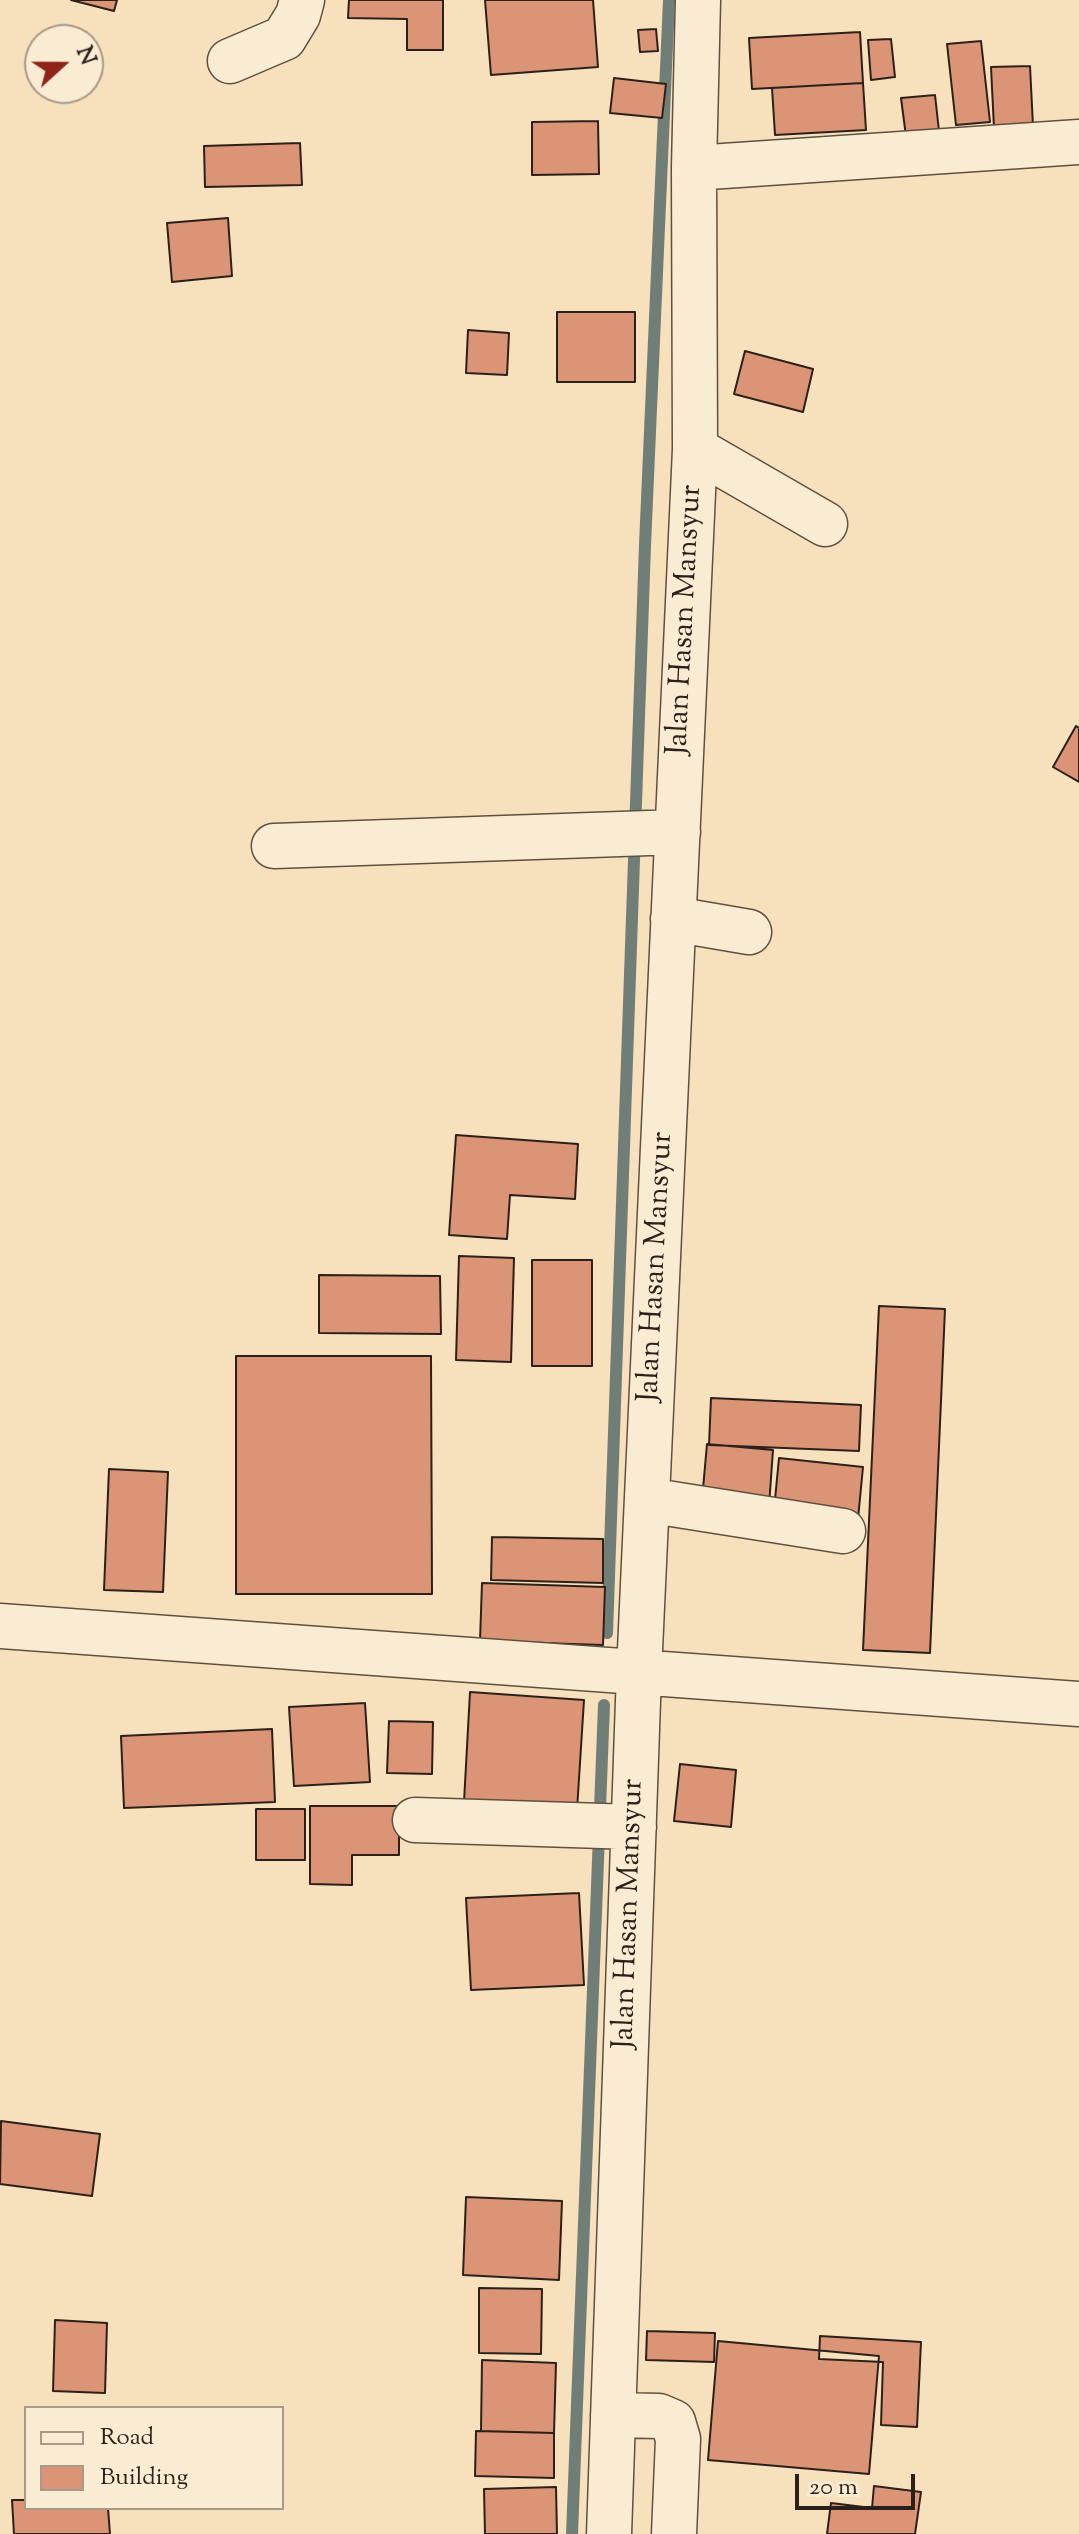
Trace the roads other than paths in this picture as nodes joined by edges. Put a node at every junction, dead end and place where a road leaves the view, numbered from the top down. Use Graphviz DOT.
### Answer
graph roads {
  1 [pos="302,0"];
  2 [pos="698,0"];
  3 [pos="230,61"];
  4 [pos="1079,142"];
  5 [pos="694,168"];
  6 [pos="695,449"];
  7 [pos="825,524"];
  8 [pos="678,832"];
  9 [pos="274,846"];
  10 [pos="673,919"];
  11 [pos="749,932"];
  12 [pos="647,1500"];
  13 [pos="843,1531"];
  14 [pos="0,1626"];
  15 [pos="639,1672"];
  16 [pos="1079,1704"];
  17 [pos="415,1820"];
  18 [pos="634,1827"];
  19 [pos="613,2415"];
  20 [pos="609,2534"];
  21 [pos="674,2534"];
  1 -- 3 [label="street"];
  2 -- 5 [label="street, Jalan Hasan Mansyur"];
  4 -- 5 [label="street"];
  5 -- 6 [label="street, Jalan Hasan Mansyur"];
  6 -- 7 [label="street"];
  6 -- 8 [label="street, Jalan Hasan Mansyur"];
  8 -- 9 [label="street"];
  8 -- 10 [label="street, Jalan Hasan Mansyur"];
  10 -- 11 [label="street"];
  10 -- 12 [label="street, Jalan Hasan Mansyur"];
  12 -- 13 [label="street"];
  12 -- 15 [label="street, Jalan Hasan Mansyur"];
  14 -- 15 [label="street"];
  15 -- 16 [label="street"];
  15 -- 18 [label="street, Jalan Hasan Mansyur"];
  17 -- 18 [label="street"];
  18 -- 19 [label="street, Jalan Hasan Mansyur"];
  19 -- 20 [label="street, Jalan Hasan Mansyur"];
  19 -- 21 [label="street"];
}
